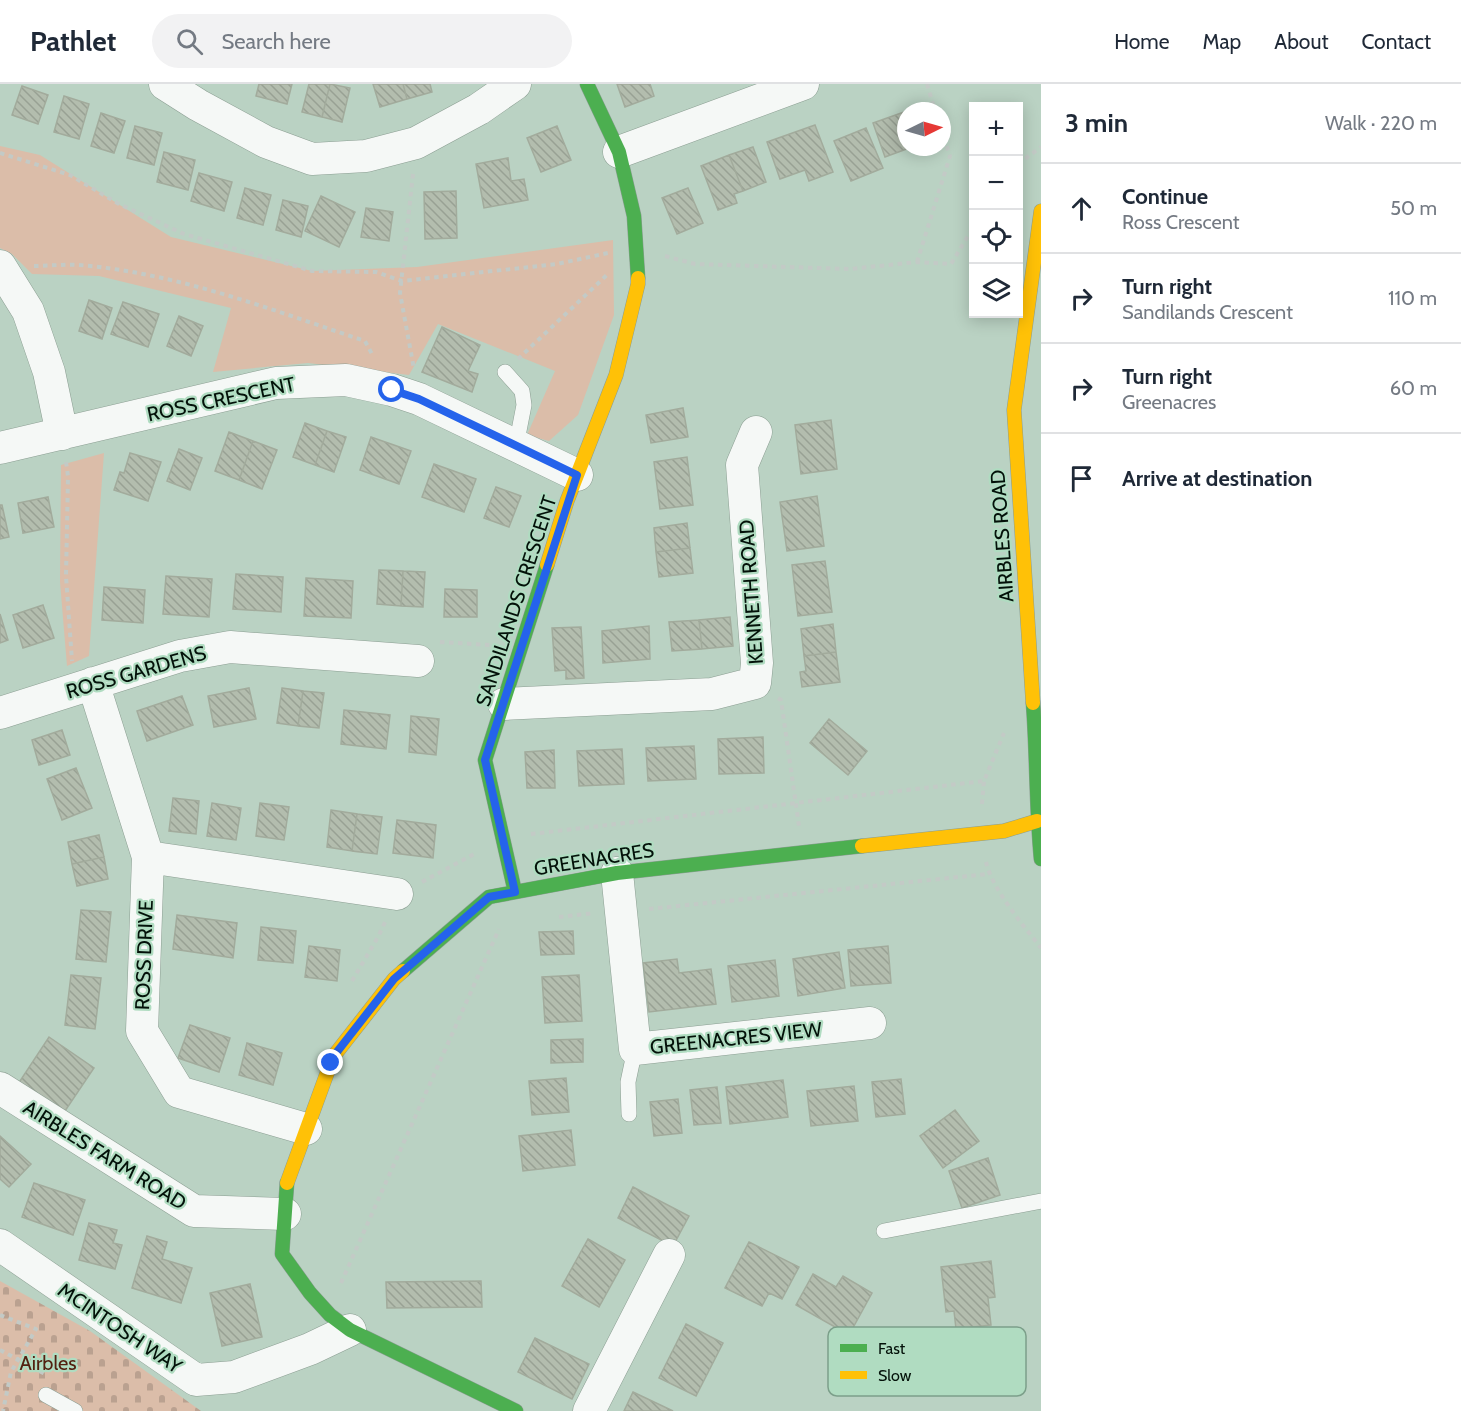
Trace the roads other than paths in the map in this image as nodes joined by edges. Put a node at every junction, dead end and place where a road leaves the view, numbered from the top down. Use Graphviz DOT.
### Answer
graph roads {
  1 [pos="165,84"];
  2 [pos="515,84"];
  3 [pos="587,84"];
  4 [pos="803,84"];
  5 [pos="619,152"];
  6 [pos="1041,211"];
  7 [pos="1,266"];
  8 [pos="505,372"];
  9 [pos="756,432"];
  10 [pos="62,434"];
  11 [pos="516,446"];
  12 [pos="0,448"];
  13 [pos="577,475"];
  14 [pos="418,661"];
  15 [pos="85,686"];
  16 [pos="504,704"];
  17 [pos="0,713"];
  18 [pos="1037,821"];
  19 [pos="148,857"];
  20 [pos="1041,859"];
  21 [pos="617,873"];
  22 [pos="515,892"];
  23 [pos="397,894"];
  24 [pos="870,1023"];
  25 [pos="635,1049"];
  26 [pos="0,1088"];
  27 [pos="629,1114"];
  28 [pos="306,1130"];
  29 [pos="1041,1201"];
  30 [pos="285,1214"];
  31 [pos="884,1231"];
  32 [pos="0,1245"];
  33 [pos="669,1255"];
  34 [pos="340,1323"];
  35 [pos="46,1395"];
  36 [pos="75,1411"];
  37 [pos="516,1411"];
  38 [pos="589,1411"];
  1 -- 2 [label="street"];
  3 -- 5 [label="street, SANDILANDS CRESCENT"];
  4 -- 5 [label="street"];
  5 -- 13 [label="street, SANDILANDS CRESCENT"];
  6 -- 18 [label="street, AIRBLES ROAD"];
  7 -- 10 [label="street"];
  8 -- 11 [label="lane"];
  9 -- 16 [label="street, KENNETH ROAD"];
  10 -- 11 [label="street, ROSS CRESCENT"];
  10 -- 12 [label="street, ROSS CRESCENT"];
  11 -- 13 [label="street, ROSS CRESCENT"];
  13 -- 16 [label="street, SANDILANDS CRESCENT"];
  14 -- 15 [label="street, ROSS GARDENS"];
  15 -- 17 [label="street, ROSS GARDENS"];
  15 -- 19 [label="street, ROSS DRIVE"];
  16 -- 22 [label="street, SANDILANDS CRESCENT"];
  18 -- 20 [label="street, AIRBLES ROAD"];
  18 -- 21 [label="street, GREENACRES"];
  19 -- 23 [label="street"];
  19 -- 28 [label="street, ROSS DRIVE"];
  21 -- 22 [label="street, GREENACRES"];
  21 -- 25 [label="street, GREENACRES VIEW"];
  22 -- 28 [label="street, GREENACRES"];
  24 -- 25 [label="street, GREENACRES VIEW"];
  25 -- 27 [label="lane"];
  26 -- 30 [label="street, AIRBLES FARM ROAD"];
  28 -- 30 [label="street, GREENACRES"];
  29 -- 31 [label="lane"];
  30 -- 34 [label="street, GREENACRES"];
  32 -- 34 [label="street, MCINTOSH WAY"];
  33 -- 38 [label="street"];
  34 -- 37 [label="street"];
  35 -- 36 [label="lane"];
}
